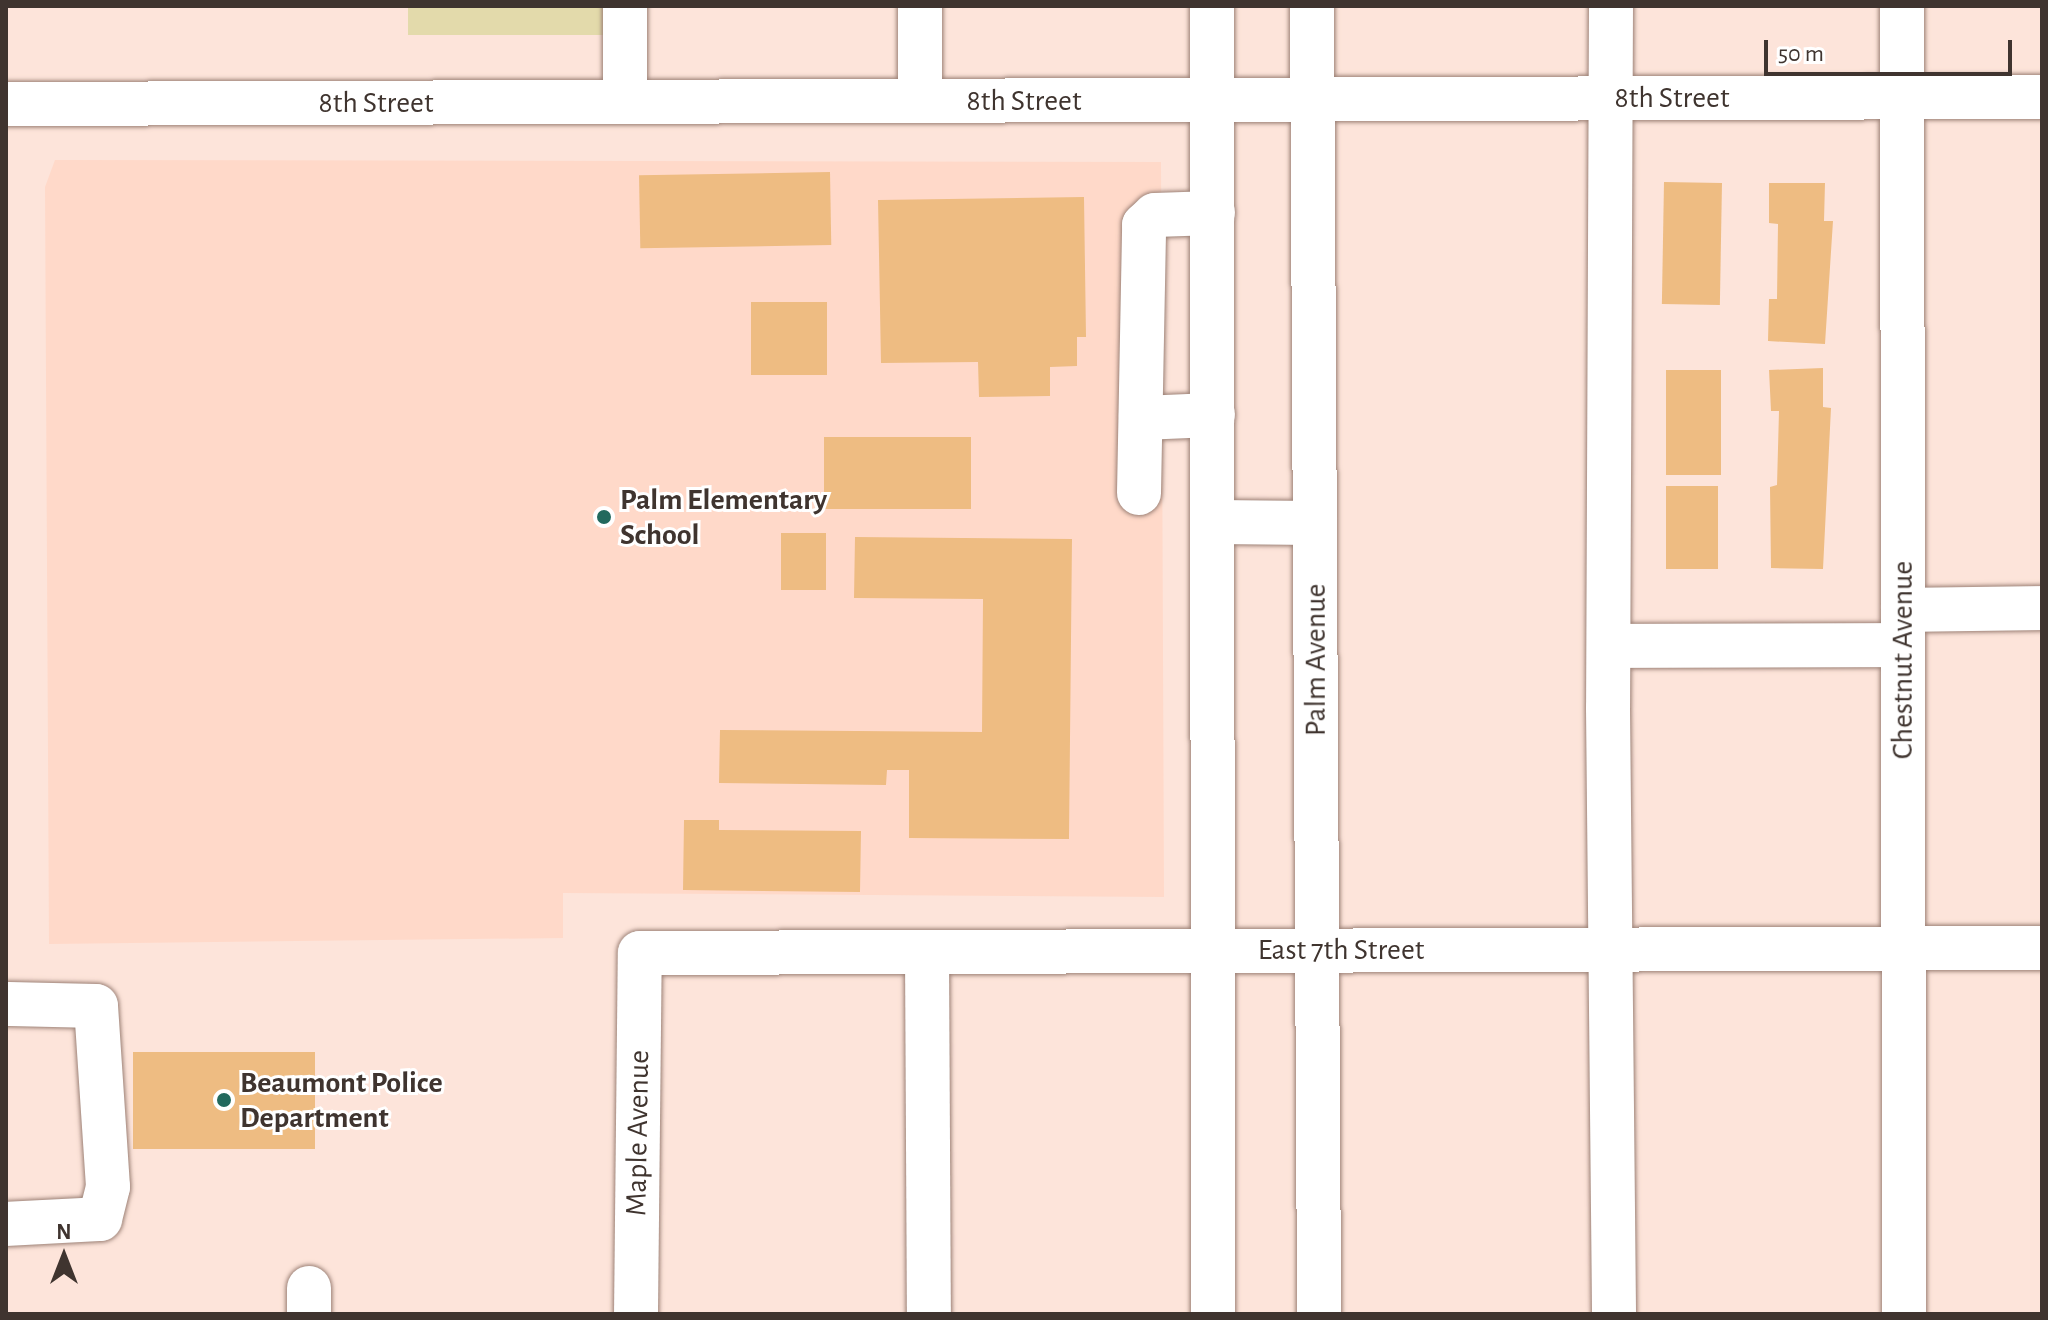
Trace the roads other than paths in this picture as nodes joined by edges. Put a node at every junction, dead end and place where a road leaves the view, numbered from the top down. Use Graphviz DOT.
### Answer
graph roads {
  1 [pos="625,6"];
  2 [pos="920,6"];
  3 [pos="1212,6"];
  4 [pos="1312,6"];
  5 [pos="1611,6"];
  6 [pos="1902,6"];
  7 [pos="1902,97"];
  8 [pos="2042,97"];
  9 [pos="1609,98"];
  10 [pos="1212,100"];
  11 [pos="1313,100"];
  12 [pos="920,101"];
  13 [pos="625,102"];
  14 [pos="6,104"];
  15 [pos="1213,213"];
  16 [pos="1213,415"];
  17 [pos="1141,418"];
  18 [pos="1139,493"];
  19 [pos="1214,522"];
  20 [pos="1315,523"];
  21 [pos="2042,608"];
  22 [pos="1903,627"];
  23 [pos="1611,646"];
  24 [pos="1904,948"];
  25 [pos="2042,948"];
  26 [pos="1613,949"];
  27 [pos="1215,951"];
  28 [pos="1317,951"];
  29 [pos="640,953"];
  30 [pos="927,953"];
  31 [pos="6,1004"];
  32 [pos="6,1224"];
  33 [pos="636,1314"];
  34 [pos="929,1314"];
  35 [pos="1213,1314"];
  36 [pos="1319,1314"];
  37 [pos="1614,1314"];
  38 [pos="1904,1314"];
  1 -- 13 [label="street"];
  2 -- 12 [label="street"];
  3 -- 10 [label="street"];
  4 -- 11 [label="street, Palm Avenue"];
  5 -- 9 [label="street"];
  6 -- 7 [label="street, Chestnut Avenue"];
  7 -- 8 [label="street, 8th Street"];
  7 -- 9 [label="street, 8th Street"];
  7 -- 22 [label="street, Chestnut Avenue"];
  9 -- 11 [label="street, 8th Street"];
  9 -- 23 [label="street"];
  10 -- 11 [label="street, 8th Street"];
  10 -- 12 [label="street, 8th Street"];
  10 -- 15 [label="street"];
  11 -- 20 [label="street, Palm Avenue"];
  12 -- 13 [label="street, 8th Street"];
  13 -- 14 [label="street, 8th Street"];
  15 -- 16 [label="street"];
  15 -- 17 [label="street"];
  16 -- 17 [label="street"];
  16 -- 19 [label="street"];
  17 -- 18 [label="street"];
  19 -- 20 [label="street"];
  19 -- 27 [label="street"];
  20 -- 28 [label="street, Palm Avenue"];
  21 -- 22 [label="street"];
  22 -- 23 [label="street"];
  22 -- 24 [label="street, Chestnut Avenue"];
  23 -- 26 [label="street"];
  24 -- 25 [label="street, East 7th Street"];
  24 -- 26 [label="street, East 7th Street"];
  24 -- 38 [label="street, Chestnut Avenue"];
  26 -- 28 [label="street, East 7th Street"];
  26 -- 37 [label="street"];
  27 -- 28 [label="street, East 7th Street"];
  27 -- 30 [label="street, East 7th Street"];
  27 -- 35 [label="street"];
  28 -- 36 [label="street, Palm Avenue"];
  29 -- 30 [label="street, East 7th Street"];
  29 -- 33 [label="street, Maple Avenue"];
  30 -- 34 [label="street"];
  31 -- 32 [label="street"];
}
